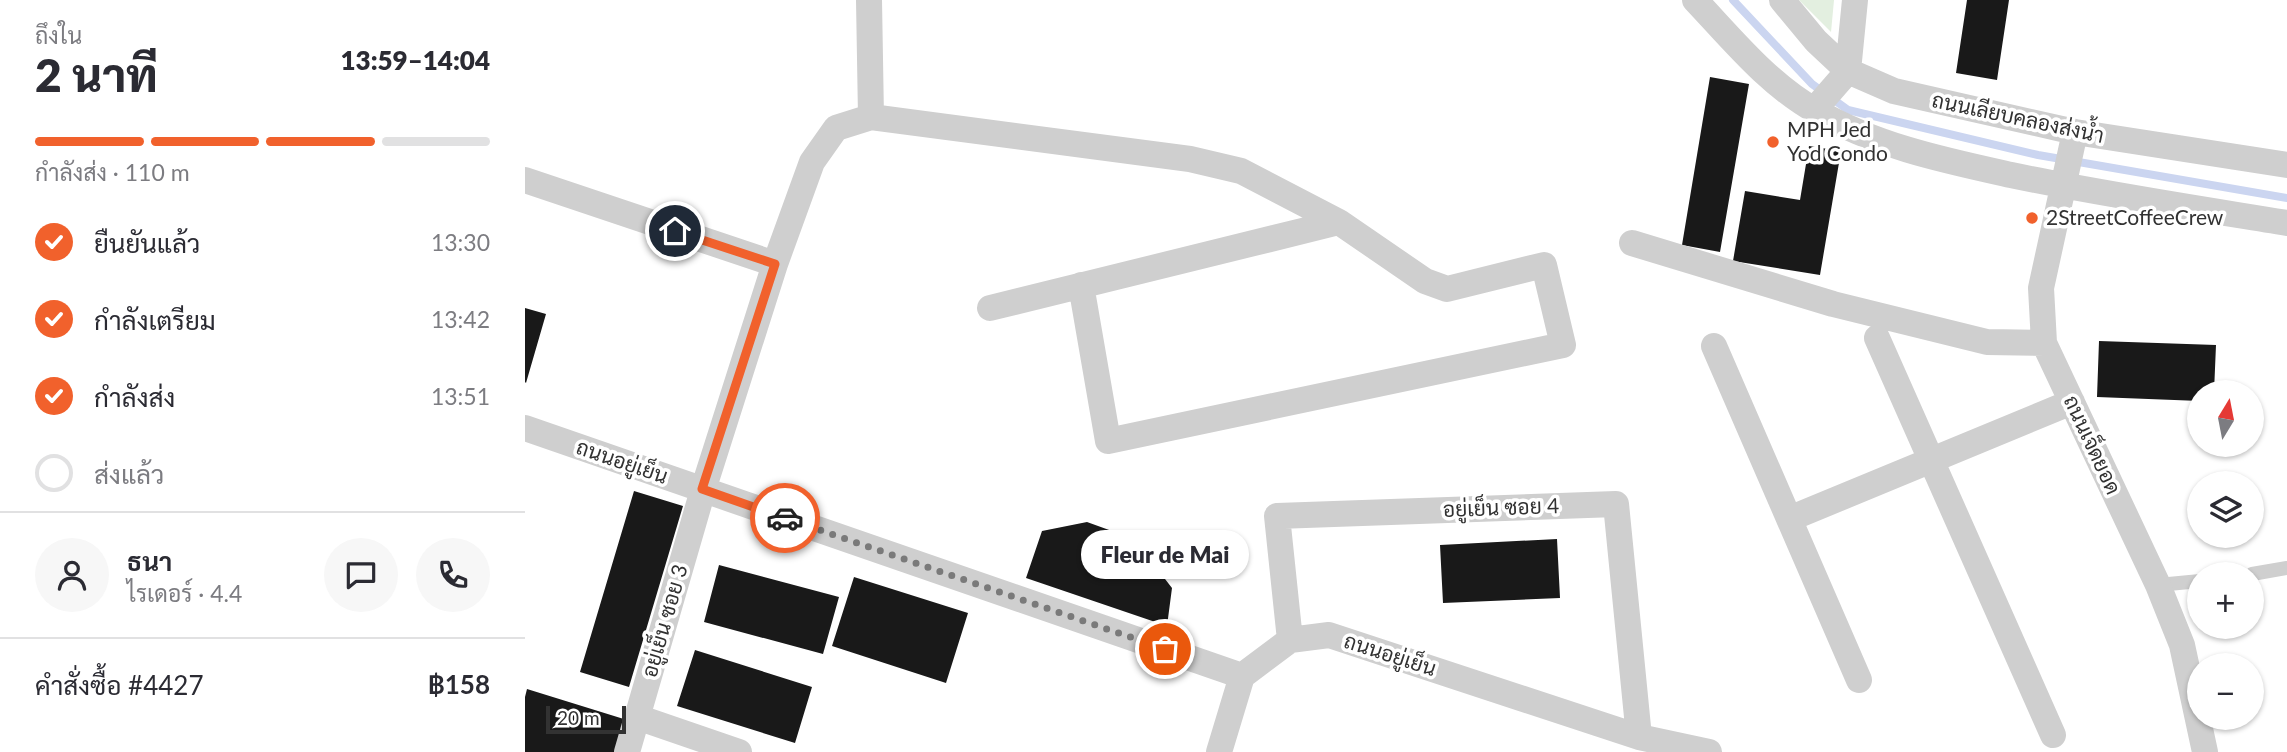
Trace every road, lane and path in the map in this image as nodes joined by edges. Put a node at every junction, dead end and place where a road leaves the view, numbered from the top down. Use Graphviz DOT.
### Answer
graph roads {
  1 [pos="869,0"];
  2 [pos="1695,0"];
  3 [pos="1783,0"];
  4 [pos="1855,0"];
  5 [pos="1848,71"];
  6 [pos="1814,110"];
  7 [pos="871,117"];
  8 [pos="2074,132"];
  9 [pos="2287,165"];
  10 [pos="525,180"];
  11 [pos="2063,186"];
  12 [pos="1339,222"];
  13 [pos="2287,223"];
  14 [pos="1632,243"];
  15 [pos="775,264"];
  16 [pos="1081,285"];
  17 [pos="990,308"];
  18 [pos="1877,338"];
  19 [pos="2044,343"];
  20 [pos="1714,346"];
  21 [pos="2072,402"];
  22 [pos="525,428"];
  23 [pos="1931,460"];
  24 [pos="702,489"];
  25 [pos="1789,519"];
  26 [pos="2287,568"];
  27 [pos="2264,573"];
  28 [pos="2187,582"];
  29 [pos="2158,585"];
  30 [pos="1290,640"];
  31 [pos="1242,676"];
  32 [pos="1859,680"];
  33 [pos="637,717"];
  34 [pos="2053,735"];
  35 [pos="1639,737"];
  36 [pos="707,747"];
  37 [pos="627,752"];
  38 [pos="739,752"];
  39 [pos="1219,752"];
  40 [pos="1709,752"];
  41 [pos="2205,752"];
  1 -- 7 [label="street"];
  2 -- 6 [label="street"];
  3 -- 5 [label="street, ถนนเลียบคลองส่งน้ำ"];
  4 -- 5 [label="street"];
  5 -- 6 [label="street"];
  5 -- 8 [label="street, ถนนเลียบคลองส่งน้ำ"];
  6 -- 11 [label="street"];
  7 -- 12 [label="street"];
  7 -- 15 [label="street, อยู่เย็น ซอย 3"];
  8 -- 9 [label="street, ถนนเลียบคลองส่งน้ำ"];
  8 -- 11 [label="street, ถนนเจ็ดยอด"];
  10 -- 15 [label="street"];
  11 -- 13 [label="street"];
  11 -- 19 [label="street, ถนนเจ็ดยอด"];
  12 -- 16 [label="street"];
  12 -- 16 [label="street"];
  14 -- 19 [label="street"];
  15 -- 24 [label="street, อยู่เย็น ซอย 3"];
  16 -- 17 [label="street"];
  18 -- 23 [label="street"];
  19 -- 21 [label="street, ถนนเจ็ดยอด"];
  20 -- 25 [label="street"];
  21 -- 23 [label="street"];
  21 -- 29 [label="street, ถนนเจ็ดยอด"];
  22 -- 24 [label="street, ถนนอยู่เย็น"];
  23 -- 25 [label="street"];
  23 -- 34 [label="street"];
  24 -- 31 [label="street, ถนนอยู่เย็น"];
  24 -- 33 [label="street, อยู่เย็น ซอย 3"];
  25 -- 32 [label="street"];
  26 -- 27 [label="lane"];
  28 -- 29 [label="lane"];
  29 -- 41 [label="street, ถนนเจ็ดยอด"];
  30 -- 31 [label="street, ถนนอยู่เย็น"];
  30 -- 35 [label="street, ถนนอยู่เย็น"];
  30 -- 35 [label="street, อยู่เย็น ซอย 4"];
  31 -- 39 [label="street"];
  33 -- 36 [label="street"];
  33 -- 37 [label="street, อยู่เย็น ซอย 3"];
  35 -- 40 [label="street, ถนนอยู่เย็น"];
  36 -- 38 [label="street"];
}
